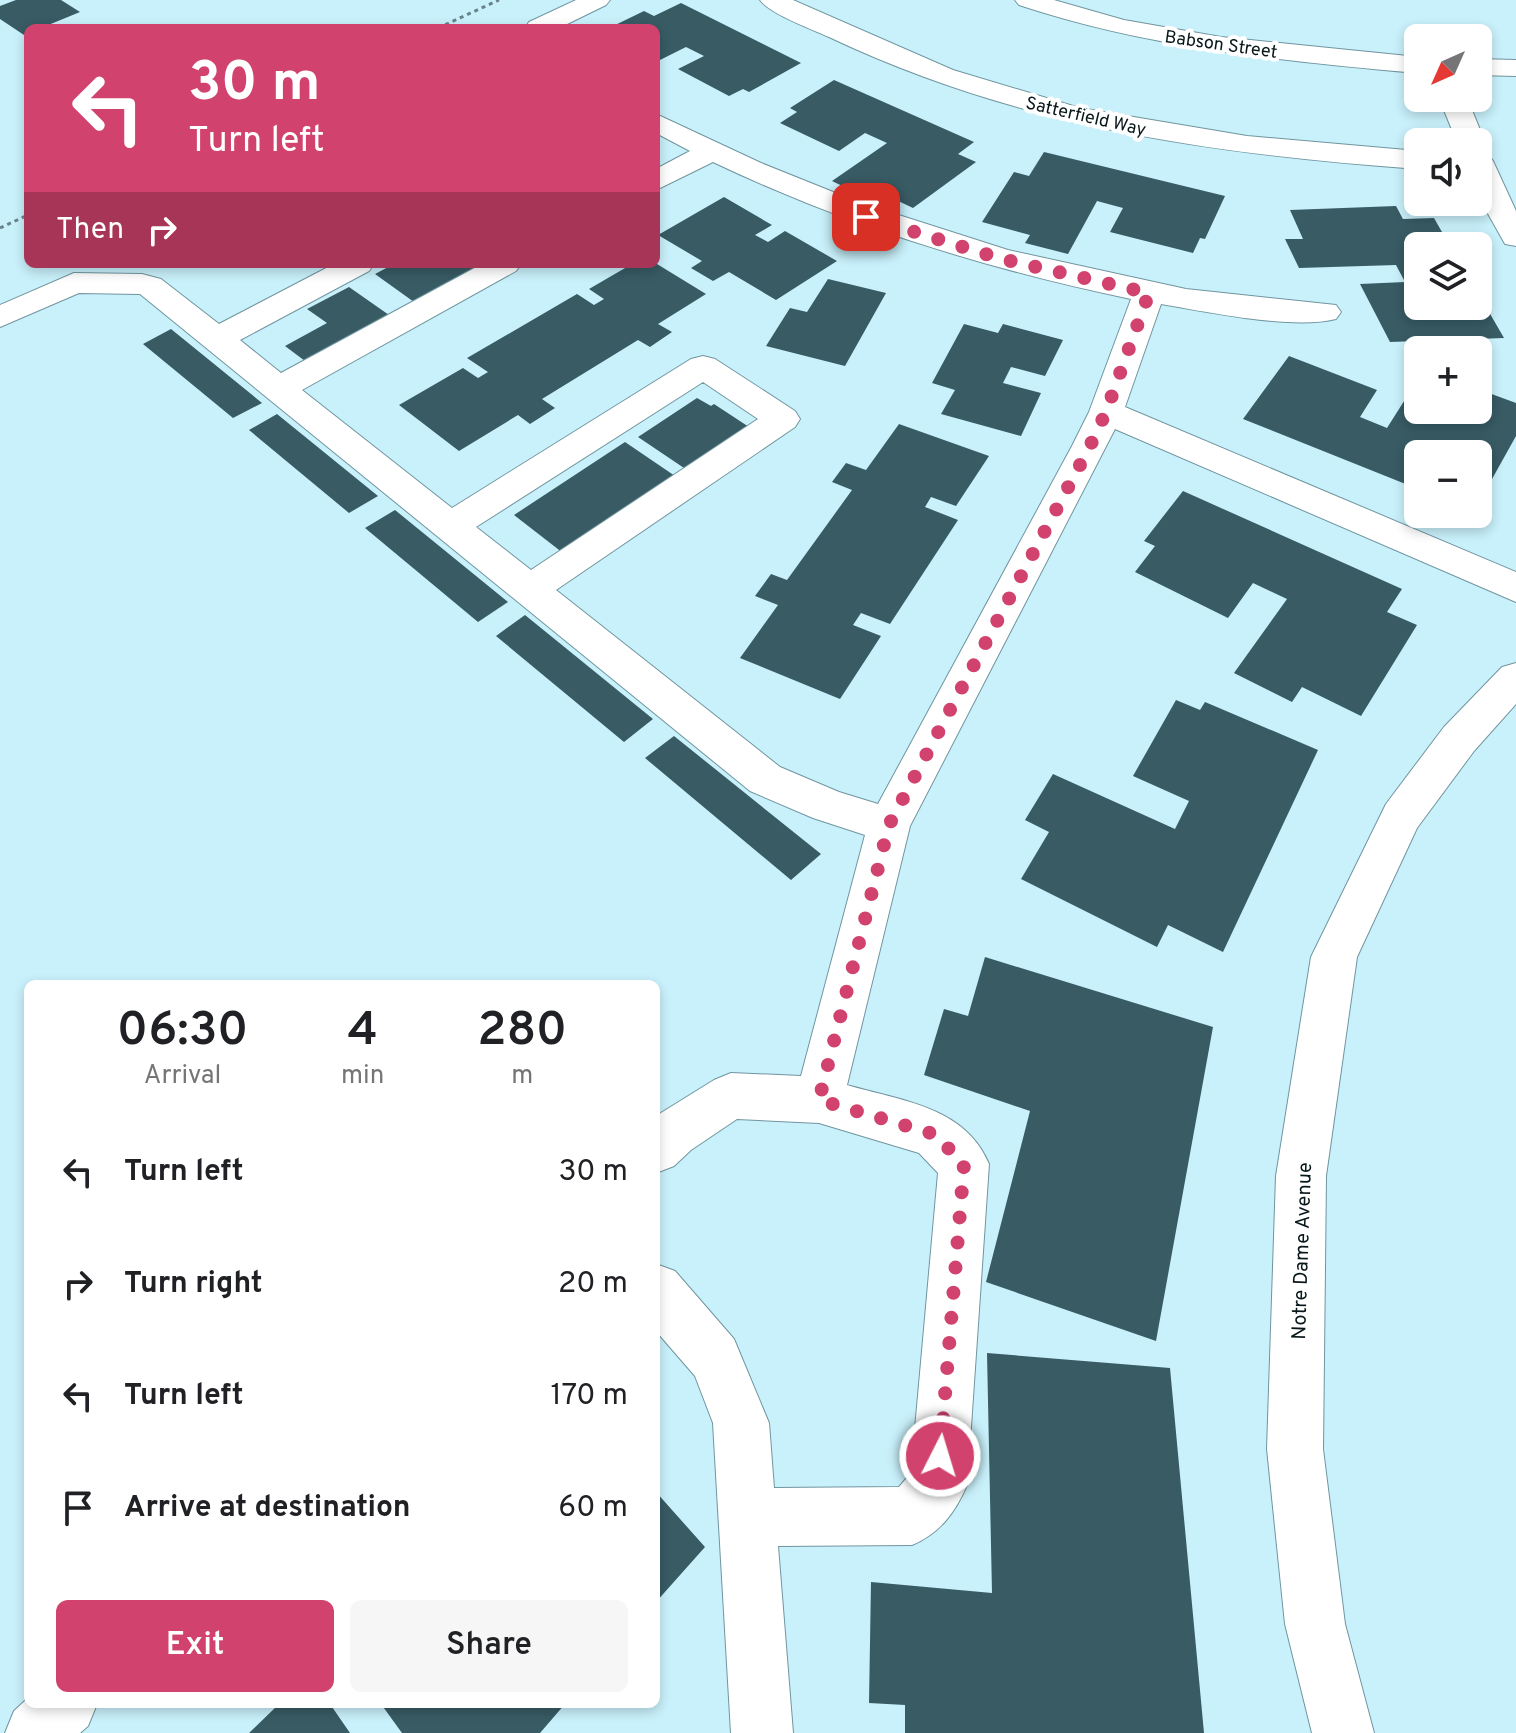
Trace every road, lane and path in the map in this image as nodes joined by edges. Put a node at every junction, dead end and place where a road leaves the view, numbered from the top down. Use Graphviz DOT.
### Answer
graph roads {
  1 [pos="499,0"];
  2 [pos="597,0"];
  3 [pos="773,0"];
  4 [pos="1028,0"];
  5 [pos="447,24"];
  6 [pos="546,24"];
  7 [pos="1404,64"];
  8 [pos="1492,67"];
  9 [pos="1516,68"];
  10 [pos="660,124"];
  11 [pos="711,151"];
  12 [pos="1404,159"];
  13 [pos="660,179"];
  14 [pos="1492,180"];
  15 [pos="24,217"];
  16 [pos="0,228"];
  17 [pos="1516,237"];
  18 [pos="350,268"];
  19 [pos="498,268"];
  20 [pos="1149,293"];
  21 [pos="1325,312"];
  22 [pos="0,317"];
  23 [pos="0,326"];
  24 [pos="217,339"];
  25 [pos="0,347"];
  26 [pos="277,389"];
  27 [pos="1106,412"];
  28 [pos="450,526"];
  29 [pos="1516,588"];
  30 [pos="529,590"];
  31 [pos="1516,678"];
  32 [pos="889,825"];
  33 [pos="819,1100"];
  34 [pos="660,1145"];
  35 [pos="660,1295"];
  36 [pos="747,1517"];
  37 [pos="62,1708"];
  38 [pos="36,1733"];
  39 [pos="762,1733"];
  40 [pos="1343,1733"];
  1 -- 5 [label="path"];
  2 -- 6 [label="street"];
  3 -- 12 [label="street, Satterfield Way"];
  4 -- 7 [label="street, Babson Street"];
  8 -- 9 [label="street"];
  10 -- 11 [label="street"];
  11 -- 13 [label="street"];
  11 -- 20 [label="street"];
  14 -- 17 [label="street"];
  15 -- 16 [label="path"];
  18 -- 24 [label="street"];
  19 -- 26 [label="street"];
  20 -- 21 [label="street"];
  20 -- 27 [label="street"];
  22 -- 24 [label="street"];
  23 -- 25 [label="street"];
  24 -- 26 [label="street"];
  26 -- 28 [label="street"];
  27 -- 29 [label="street"];
  27 -- 32 [label="street"];
  28 -- 30 [label="street"];
  28 -- 30 [label="street"];
  30 -- 32 [label="street"];
  31 -- 40 [label="street, Notre Dame Avenue"];
  32 -- 33 [label="street"];
  33 -- 34 [label="street"];
  33 -- 36 [label="street"];
  35 -- 36 [label="street"];
  36 -- 39 [label="street"];
  37 -- 38 [label="street"];
}
